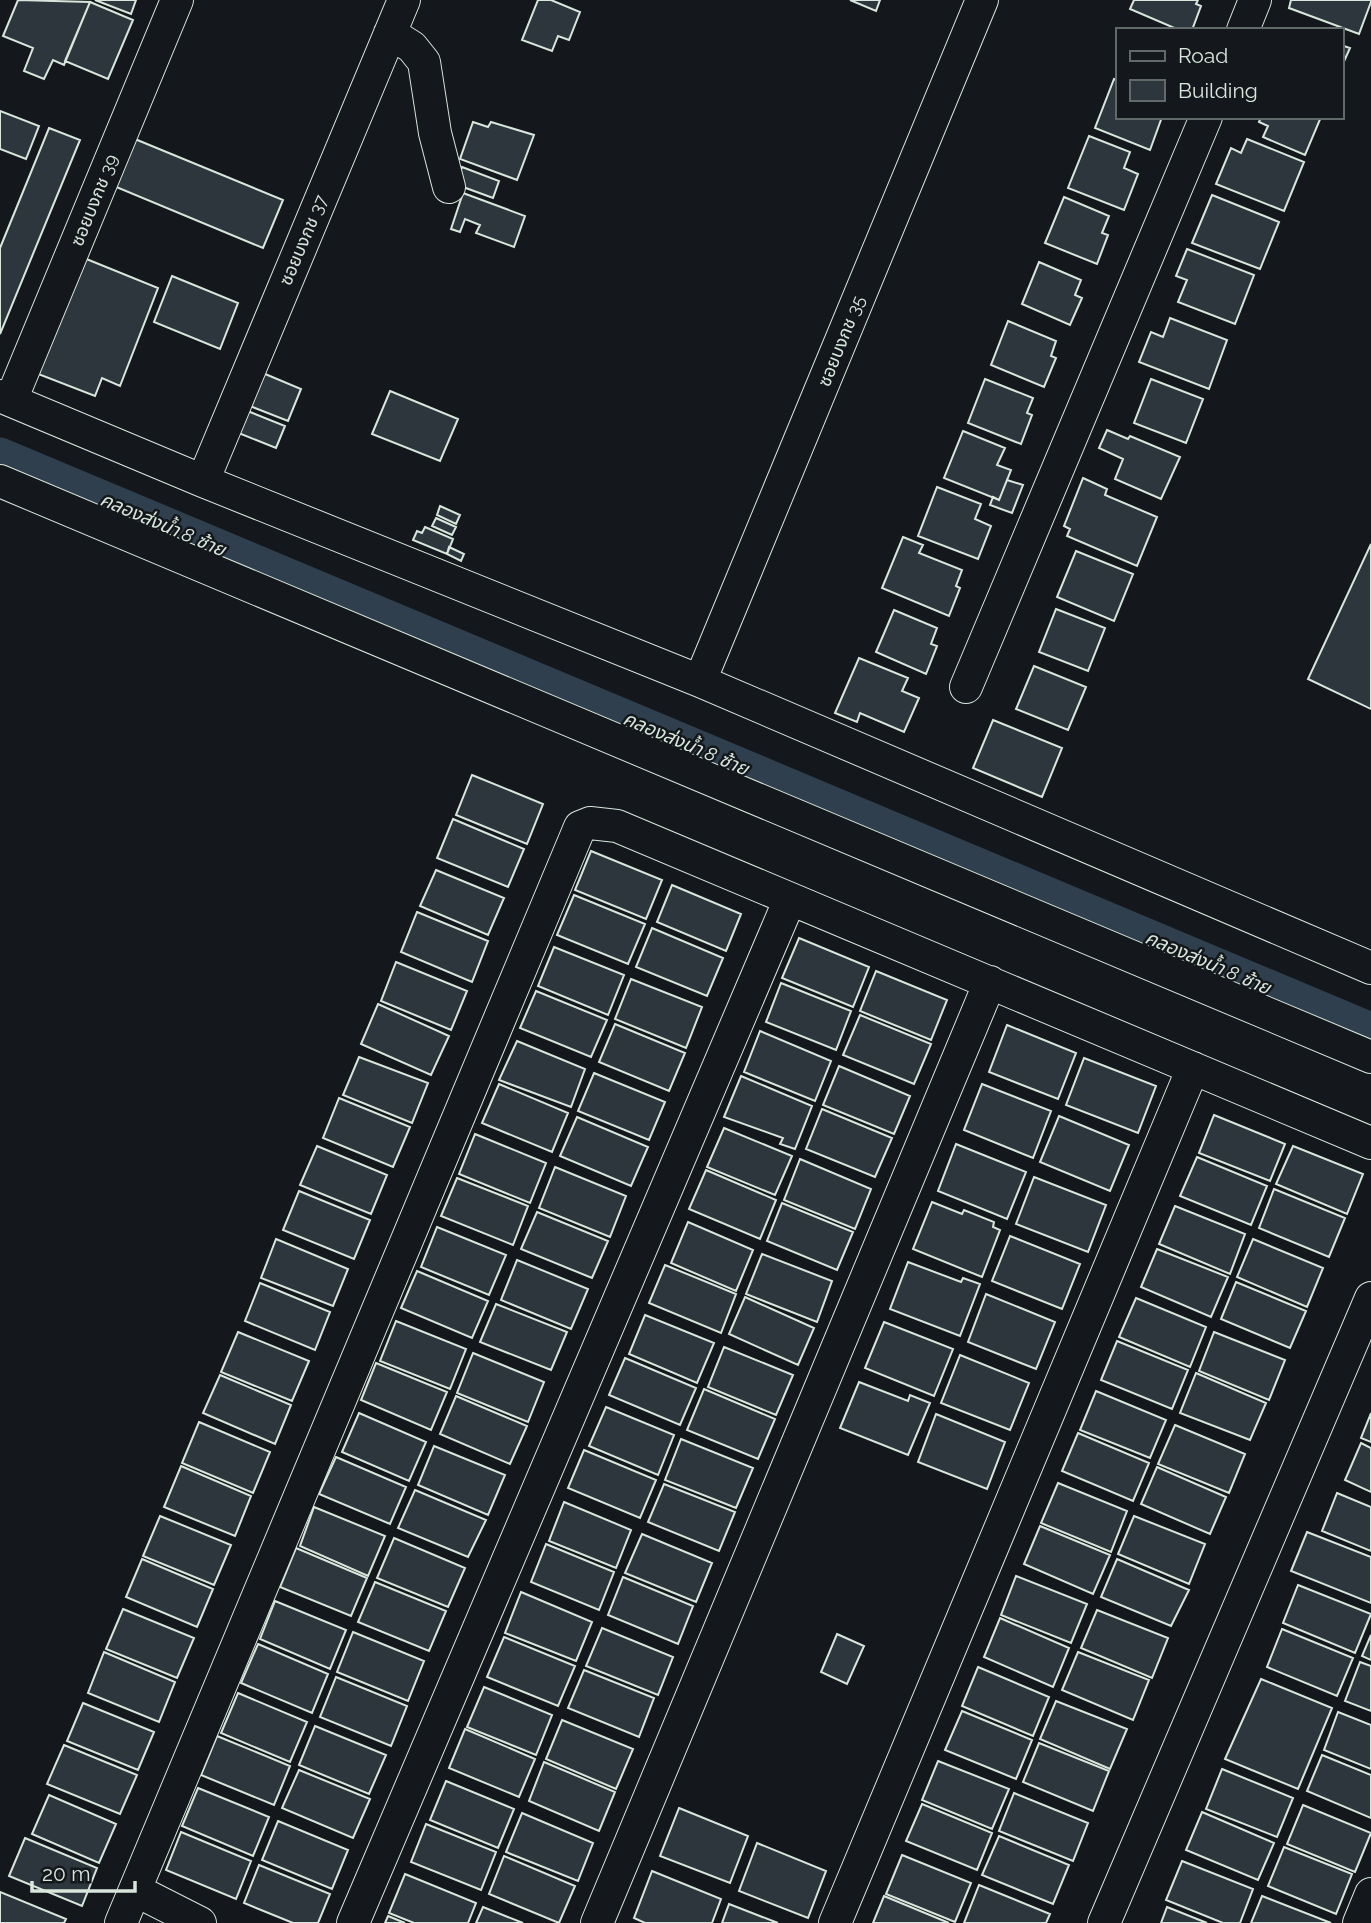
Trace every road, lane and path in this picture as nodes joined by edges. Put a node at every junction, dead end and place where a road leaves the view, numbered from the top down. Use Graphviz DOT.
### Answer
graph roads {
  1 [pos="177,0"];
  2 [pos="404,0"];
  3 [pos="982,0"];
  4 [pos="1255,0"];
  5 [pos="1244,28"];
  6 [pos="390,33"];
  7 [pos="1205,119"];
  8 [pos="449,187"];
  9 [pos="6,398"];
  10 [pos="0,481"];
  11 [pos="203,481"];
  12 [pos="700,681"];
  13 [pos="966,687"];
  14 [pos="790,899"];
  15 [pos="1371,968"];
  16 [pos="990,982"];
  17 [pos="1371,1057"];
  18 [pos="1193,1068"];
  19 [pos="1371,1143"];
  20 [pos="1371,1298"];
  21 [pos="135,1890"];
  22 [pos="1371,1894"];
  23 [pos="121,1923"];
  24 [pos="200,1923"];
  25 [pos="352,1923"];
  26 [pos="597,1923"];
  27 [pos="835,1923"];
  28 [pos="1104,1923"];
  29 [pos="1359,1923"];
  1 -- 9 [label="street, ซอยบงกช 39"];
  2 -- 6 [label="street, ซอยบงกช 37"];
  3 -- 12 [label="street, ซอยบงกช 35"];
  4 -- 5 [label="street"];
  6 -- 8 [label="street"];
  6 -- 11 [label="street, ซอยบงกช 37"];
  7 -- 13 [label="street"];
  9 -- 11 [label="street"];
  10 -- 17 [label="street"];
  11 -- 12 [label="street"];
  12 -- 15 [label="street"];
  14 -- 16 [label="street"];
  14 -- 21 [label="street"];
  14 -- 25 [label="street"];
  16 -- 18 [label="street"];
  16 -- 26 [label="street"];
  18 -- 19 [label="street"];
  18 -- 27 [label="street"];
  20 -- 28 [label="street"];
  21 -- 23 [label="street"];
  21 -- 24 [label="street"];
  22 -- 29 [label="street"];
}
